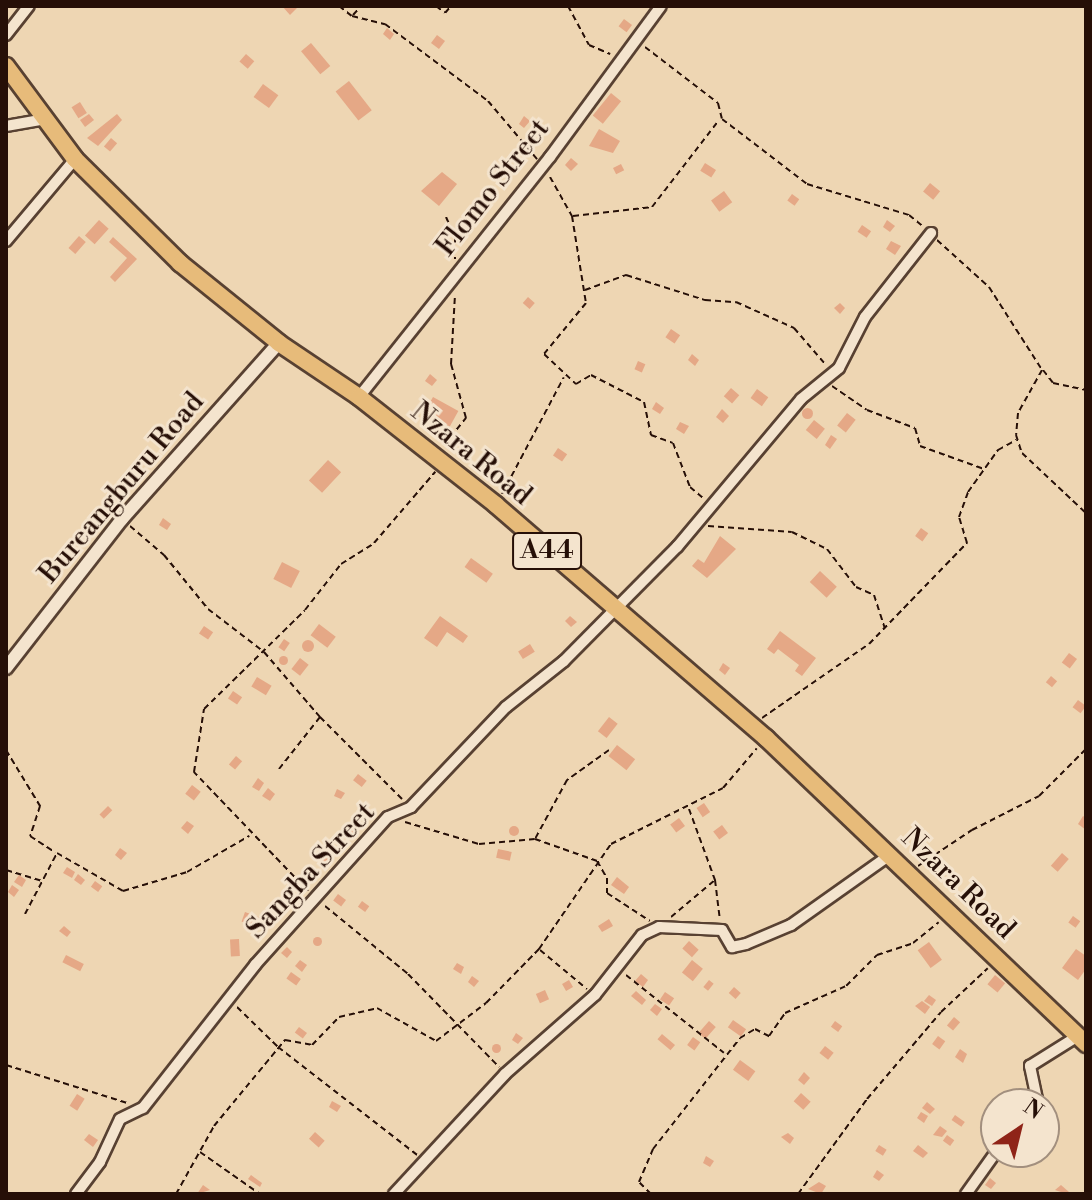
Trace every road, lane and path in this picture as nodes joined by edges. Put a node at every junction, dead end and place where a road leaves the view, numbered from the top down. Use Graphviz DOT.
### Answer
graph roads {
  1 [pos="29,6"];
  2 [pos="339,6"];
  3 [pos="361,6"];
  4 [pos="436,6"];
  5 [pos="451,6"];
  6 [pos="568,6"];
  7 [pos="661,6"];
  8 [pos="352,16"];
  9 [pos="6,35"];
  10 [pos="635,39"];
  11 [pos="620,58"];
  12 [pos="6,66"];
  13 [pos="721,118"];
  14 [pos="44,119"];
  15 [pos="6,126"];
  16 [pos="75,159"];
  17 [pos="542,164"];
  18 [pos="572,216"];
  19 [pos="446,217"];
  20 [pos="931,233"];
  21 [pos="6,241"];
  22 [pos="454,277"];
  23 [pos="584,290"];
  24 [pos="279,343"];
  25 [pos="1042,370"];
  26 [pos="564,377"];
  27 [pos="824,381"];
  28 [pos="1086,390"];
  29 [pos="359,397"];
  30 [pos="1018,439"];
  31 [pos="442,463"];
  32 [pos="984,469"];
  33 [pos="496,505"];
  34 [pos="711,505"];
  35 [pos="1086,513"];
  36 [pos="122,519"];
  37 [pos="695,525"];
  38 [pos="615,609"];
  39 [pos="885,628"];
  40 [pos="264,652"];
  41 [pos="6,668"];
  42 [pos="320,717"];
  43 [pos="750,725"];
  44 [pos="766,738"];
  45 [pos="1086,749"];
  46 [pos="6,750"];
  47 [pos="609,750"];
  48 [pos="279,769"];
  49 [pos="411,807"];
  50 [pos="689,808"];
  51 [pos="388,817"];
  52 [pos="250,835"];
  53 [pos="535,839"];
  54 [pos="57,853"];
  55 [pos="890,855"];
  56 [pos="597,861"];
  57 [pos="6,870"];
  58 [pos="907,873"];
  59 [pos="715,880"];
  60 [pos="41,881"];
  61 [pos="318,900"];
  62 [pos="25,914"];
  63 [pos="950,914"];
  64 [pos="659,927"];
  65 [pos="722,930"];
  66 [pos="539,949"];
  67 [pos="998,959"];
  68 [pos="619,969"];
  69 [pos="595,995"];
  70 [pos="229,1001"];
  71 [pos="459,1027"];
  72 [pos="1082,1040"];
  73 [pos="278,1047"];
  74 [pos="727,1054"];
  75 [pos="6,1065"];
  76 [pos="505,1074"];
  77 [pos="1035,1088"];
  78 [pos="143,1108"];
  79 [pos="199,1152"];
  80 [pos="422,1159"];
  81 [pos="985,1168"];
  82 [pos="76,1194"];
  83 [pos="176,1194"];
  84 [pos="260,1194"];
  85 [pos="394,1194"];
  86 [pos="651,1194"];
  87 [pos="798,1194"];
  88 [pos="966,1194"];
  1 -- 9 [label="street"];
  2 -- 8 [label="path"];
  3 -- 8 [label="path"];
  4 -- 5 [label="path"];
  6 -- 11 [label="path"];
  7 -- 10 [label="street, Flomo Street"];
  8 -- 17 [label="path"];
  10 -- 11 [label="street, Flomo Street"];
  10 -- 13 [label="path"];
  11 -- 17 [label="street, Flomo Street"];
  12 -- 14 [label="main road, Nzara Road / A44"];
  13 -- 18 [label="path"];
  13 -- 20 [label="path"];
  14 -- 15 [label="street"];
  14 -- 16 [label="main road, Nzara Road / A44"];
  16 -- 21 [label="street"];
  16 -- 24 [label="main road, Nzara Road / A44"];
  17 -- 18 [label="path"];
  17 -- 22 [label="street, Flomo Street"];
  18 -- 23 [label="path"];
  19 -- 22 [label="path"];
  20 -- 25 [label="path"];
  20 -- 27 [label="street, Sangba Street"];
  22 -- 29 [label="street, Flomo Street"];
  22 -- 31 [label="path"];
  23 -- 26 [label="path"];
  23 -- 27 [label="path"];
  24 -- 29 [label="main road, Nzara Road / A44"];
  24 -- 36 [label="street, Bureangburu Road"];
  25 -- 28 [label="path"];
  25 -- 30 [label="path"];
  26 -- 33 [label="path"];
  26 -- 34 [label="path"];
  27 -- 32 [label="path"];
  27 -- 34 [label="street, Sangba Street"];
  29 -- 31 [label="main road, Nzara Road / A44"];
  30 -- 32 [label="path"];
  30 -- 35 [label="path"];
  31 -- 33 [label="main road, Nzara Road / A44"];
  31 -- 40 [label="path"];
  32 -- 39 [label="path"];
  33 -- 38 [label="main road, Nzara Road / A44"];
  34 -- 37 [label="street, Sangba Street"];
  36 -- 40 [label="path"];
  36 -- 41 [label="street, Bureangburu Road"];
  37 -- 38 [label="street, Sangba Street"];
  37 -- 39 [label="path"];
  38 -- 43 [label="main road, Nzara Road / A44"];
  38 -- 49 [label="street, Sangba Street"];
  39 -- 43 [label="path"];
  40 -- 42 [label="path"];
  40 -- 52 [label="path"];
  42 -- 48 [label="path"];
  42 -- 49 [label="path"];
  43 -- 44 [label="main road, Nzara Road / A44"];
  44 -- 50 [label="path"];
  44 -- 55 [label="main road, Nzara Road / A44"];
  45 -- 58 [label="path"];
  46 -- 54 [label="path"];
  47 -- 53 [label="path"];
  49 -- 51 [label="street, Sangba Street"];
  50 -- 56 [label="path"];
  50 -- 59 [label="path"];
  51 -- 53 [label="path"];
  51 -- 61 [label="street, Sangba Street"];
  52 -- 54 [label="path"];
  52 -- 61 [label="path"];
  53 -- 56 [label="path"];
  54 -- 60 [label="path"];
  55 -- 58 [label="main road, Nzara Road / A44"];
  55 -- 65 [label="street"];
  56 -- 64 [label="path"];
  56 -- 66 [label="path"];
  57 -- 60 [label="path"];
  58 -- 63 [label="main road, Nzara Road / A44"];
  59 -- 64 [label="path"];
  59 -- 65 [label="path"];
  60 -- 62 [label="path"];
  61 -- 70 [label="street, Sangba Street"];
  61 -- 71 [label="path"];
  63 -- 67 [label="main road, Nzara Road / A44"];
  63 -- 74 [label="path"];
  64 -- 65 [label="street"];
  64 -- 68 [label="street"];
  66 -- 69 [label="path"];
  66 -- 71 [label="path"];
  67 -- 72 [label="main road, Nzara Road / A44"];
  67 -- 87 [label="path"];
  68 -- 69 [label="street"];
  68 -- 74 [label="path"];
  69 -- 76 [label="street"];
  70 -- 73 [label="path"];
  70 -- 78 [label="street, Sangba Street"];
  71 -- 73 [label="path"];
  71 -- 76 [label="path"];
  72 -- 77 [label="street"];
  73 -- 79 [label="path"];
  73 -- 80 [label="path"];
  74 -- 86 [label="path"];
  75 -- 78 [label="path"];
  76 -- 80 [label="street"];
  78 -- 82 [label="street, Sangba Street"];
  79 -- 83 [label="path"];
  79 -- 84 [label="path"];
  80 -- 85 [label="street"];
  81 -- 88 [label="street"];
}
